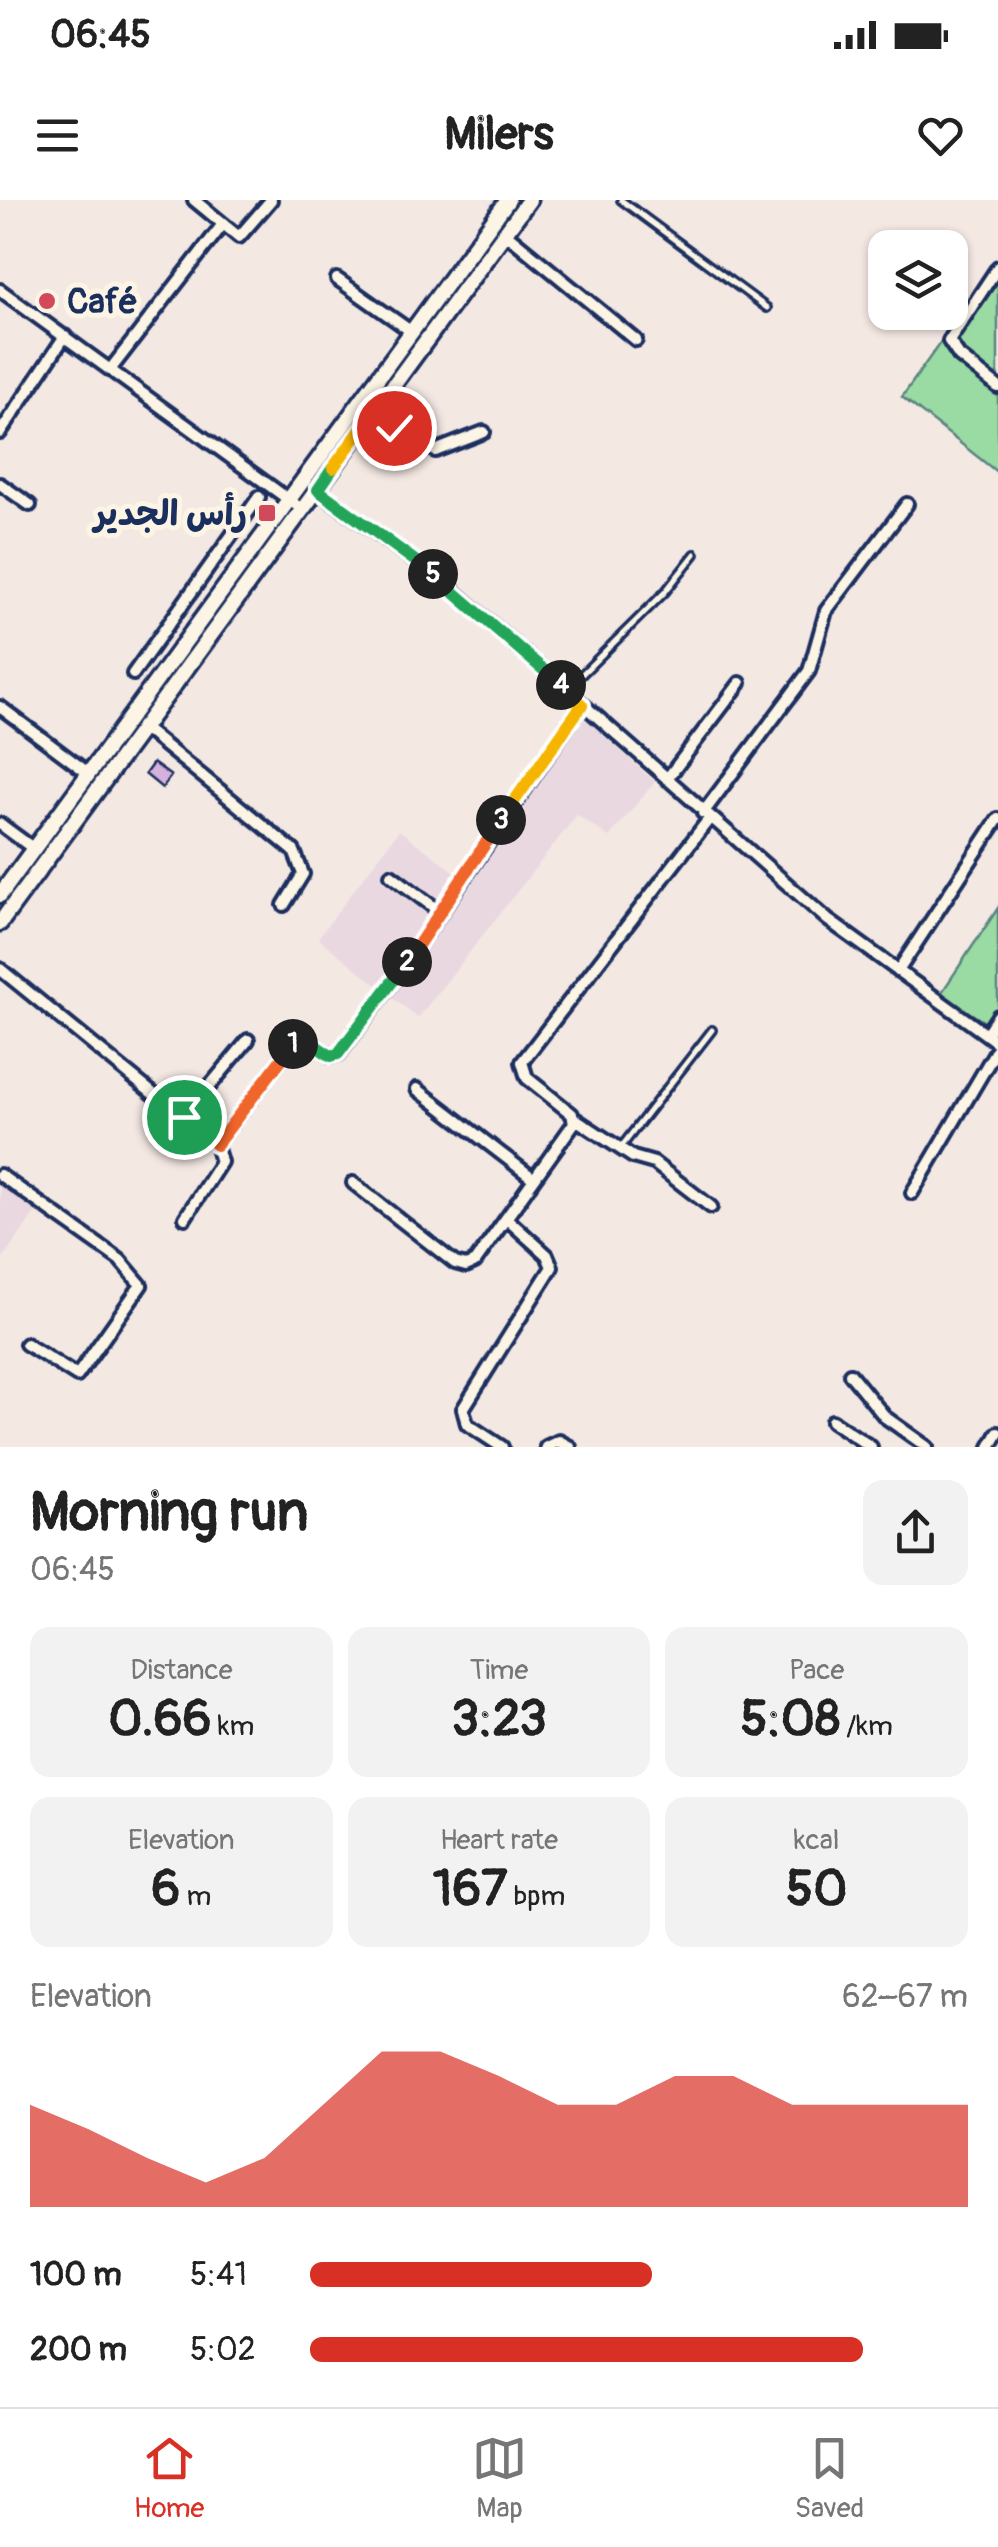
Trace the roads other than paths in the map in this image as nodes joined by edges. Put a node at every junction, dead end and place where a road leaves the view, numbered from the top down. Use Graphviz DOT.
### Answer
graph roads {
  1 [pos="194,200"];
  2 [pos="271,200"];
  3 [pos="508,200"];
  4 [pos="529,200"];
  5 [pos="621,200"];
  6 [pos="223,224"];
  7 [pos="505,233"];
  8 [pos="998,267"];
  9 [pos="337,279"];
  10 [pos="0,290"];
  11 [pos="767,308"];
  12 [pos="412,332"];
  13 [pos="65,336"];
  14 [pos="636,340"];
  15 [pos="110,370"];
  16 [pos="998,387"];
  17 [pos="374,412"];
  18 [pos="484,432"];
  19 [pos="0,433"];
  20 [pos="0,484"];
  21 [pos="311,486"];
  22 [pos="259,496"];
  23 [pos="906,504"];
  24 [pos="30,505"];
  25 [pos="297,506"];
  26 [pos="696,554"];
  27 [pos="133,674"];
  28 [pos="740,683"];
  29 [pos="566,690"];
  30 [pos="582,705"];
  31 [pos="0,706"];
  32 [pos="142,726"];
  33 [pos="88,773"];
  34 [pos="667,778"];
  35 [pos="706,816"];
  36 [pos="998,819"];
  37 [pos="0,824"];
  38 [pos="34,849"];
  39 [pos="392,875"];
  40 [pos="0,895"];
  41 [pos="284,905"];
  42 [pos="439,911"];
  43 [pos="0,923"];
  44 [pos="0,969"];
  45 [pos="898,972"];
  46 [pos="998,1016"];
  47 [pos="712,1030"];
  48 [pos="987,1033"];
  49 [pos="248,1040"];
  50 [pos="998,1045"];
  51 [pos="417,1089"];
  52 [pos="184,1117"];
  53 [pos="574,1118"];
  54 [pos="216,1145"];
  55 [pos="620,1148"];
  56 [pos="0,1175"];
  57 [pos="534,1179"];
  58 [pos="353,1183"];
  59 [pos="912,1193"];
  60 [pos="711,1207"];
  61 [pos="184,1218"];
  62 [pos="506,1220"];
  63 [pos="26,1344"];
  64 [pos="850,1374"];
  65 [pos="832,1421"];
  66 [pos="998,1433"];
  67 [pos="502,1447"];
  68 [pos="546,1447"];
  69 [pos="570,1447"];
  70 [pos="871,1447"];
  71 [pos="927,1447"];
  72 [pos="990,1447"];
  1 -- 6 [label="street"];
  2 -- 6 [label="street"];
  3 -- 12 [label="main road"];
  4 -- 7 [label="main road"];
  5 -- 11 [label="lane"];
  6 -- 15 [label="street"];
  7 -- 14 [label="street"];
  7 -- 17 [label="main road"];
  8 -- 16 [label="street"];
  9 -- 12 [label="street"];
  10 -- 13 [label="street"];
  12 -- 21 [label="main road"];
  13 -- 15 [label="street"];
  13 -- 19 [label="street"];
  15 -- 25 [label="street"];
  17 -- 18 [label="street"];
  17 -- 21 [label="main road"];
  20 -- 24 [label="street"];
  21 -- 25 [label="main road"];
  21 -- 29 [label="street"];
  22 -- 27 [label="street"];
  23 -- 35 [label="street"];
  25 -- 32 [label="main road"];
  25 -- 33 [label="main road"];
  26 -- 29 [label="lane"];
  28 -- 34 [label="street"];
  29 -- 30 [label="street"];
  30 -- 34 [label="street"];
  30 -- 42 [label="street"];
  31 -- 33 [label="street"];
  32 -- 41 [label="street"];
  32 -- 43 [label="main road"];
  33 -- 38 [label="main road"];
  34 -- 35 [label="street"];
  35 -- 45 [label="street"];
  35 -- 53 [label="street"];
  36 -- 45 [label="street"];
  37 -- 38 [label="street"];
  38 -- 40 [label="main road"];
  39 -- 42 [label="street"];
  42 -- 54 [label="street"];
  44 -- 52 [label="street"];
  45 -- 48 [label="street"];
  46 -- 48 [label="street"];
  47 -- 55 [label="lane"];
  48 -- 50 [label="street"];
  49 -- 52 [label="street"];
  50 -- 59 [label="street"];
  51 -- 57 [label="street"];
  52 -- 54 [label="street"];
  53 -- 55 [label="street"];
  53 -- 57 [label="street"];
  54 -- 61 [label="street"];
  55 -- 60 [label="street"];
  56 -- 63 [label="street"];
  57 -- 62 [label="street"];
  58 -- 62 [label="street"];
  62 -- 67 [label="street"];
  64 -- 71 [label="street"];
  65 -- 70 [label="street"];
  66 -- 72 [label="street"];
  68 -- 69 [label="street"];
}
